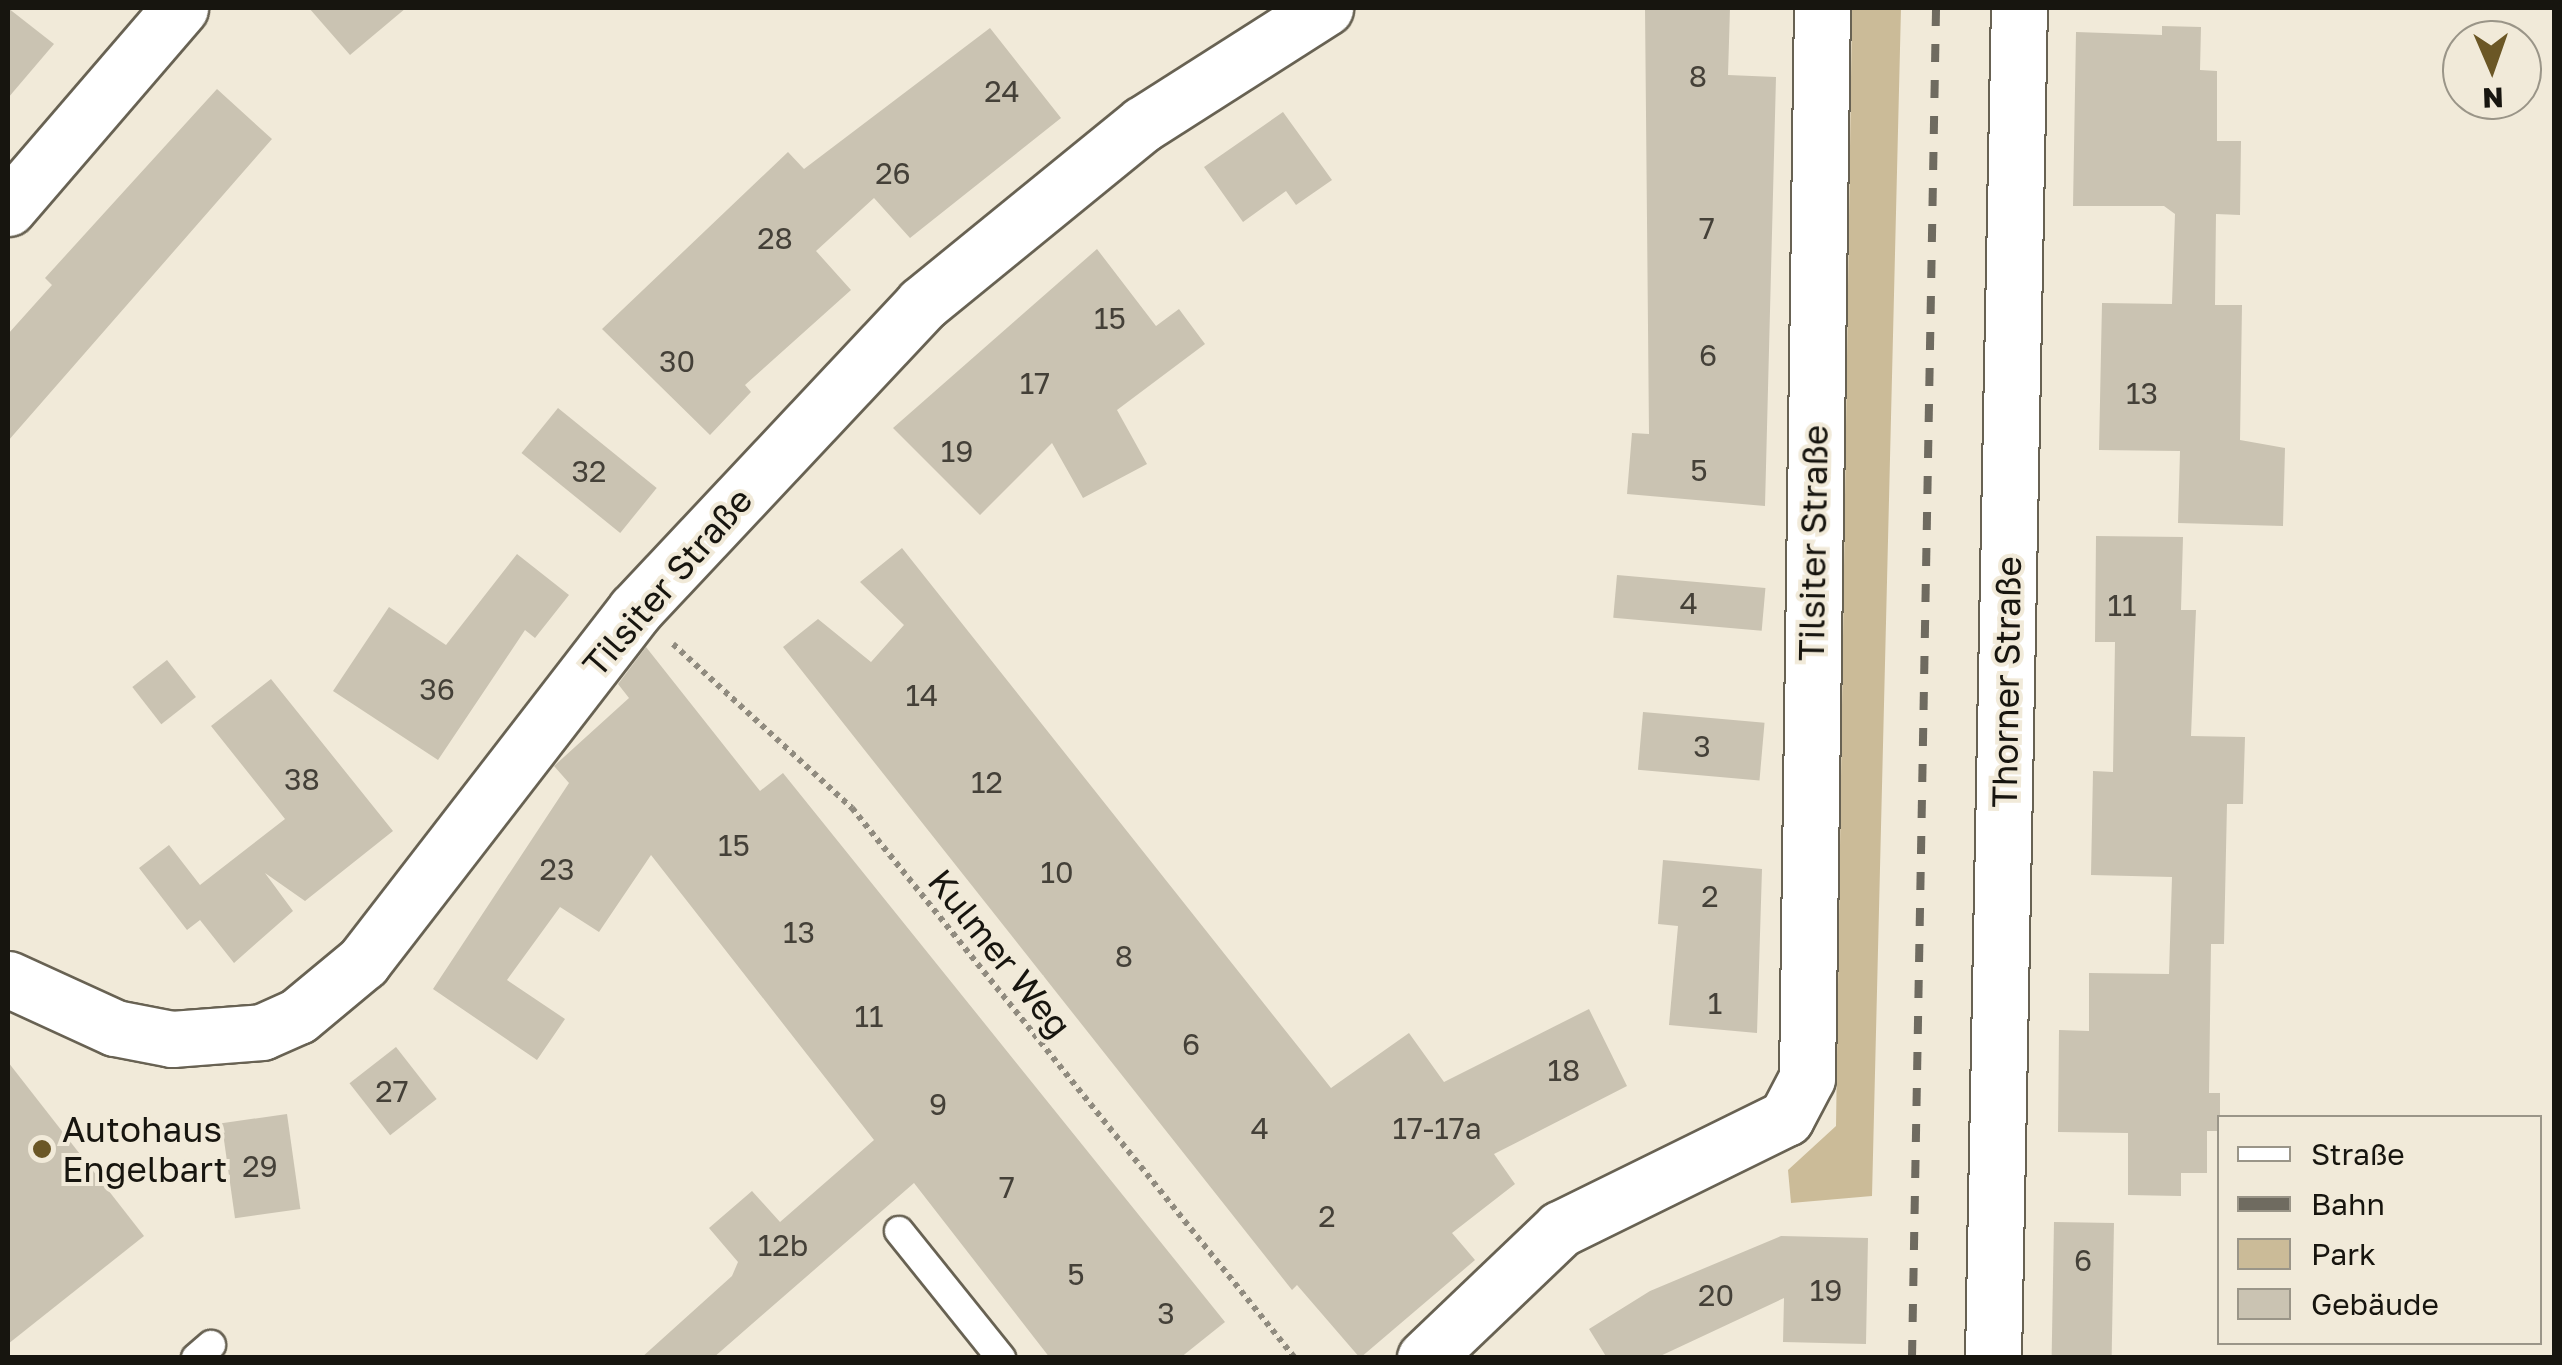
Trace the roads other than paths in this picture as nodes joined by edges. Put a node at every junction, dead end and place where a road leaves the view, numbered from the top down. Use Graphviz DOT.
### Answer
graph roads {
  1 [pos="180,8"];
  2 [pos="1324,8"];
  3 [pos="1822,8"];
  4 [pos="2019,8"];
  5 [pos="8,208"];
  6 [pos="8,979"];
  7 [pos="899,1231"];
  8 [pos="1001,1358"];
  9 [pos="1426,1358"];
  10 [pos="1993,1358"];
  1 -- 5 [label="street"];
  2 -- 6 [label="street, Tilsiter Straße"];
  3 -- 9 [label="street, Tilsiter Straße"];
  4 -- 10 [label="street, Thorner Straße"];
  7 -- 8 [label="lane"];
}
